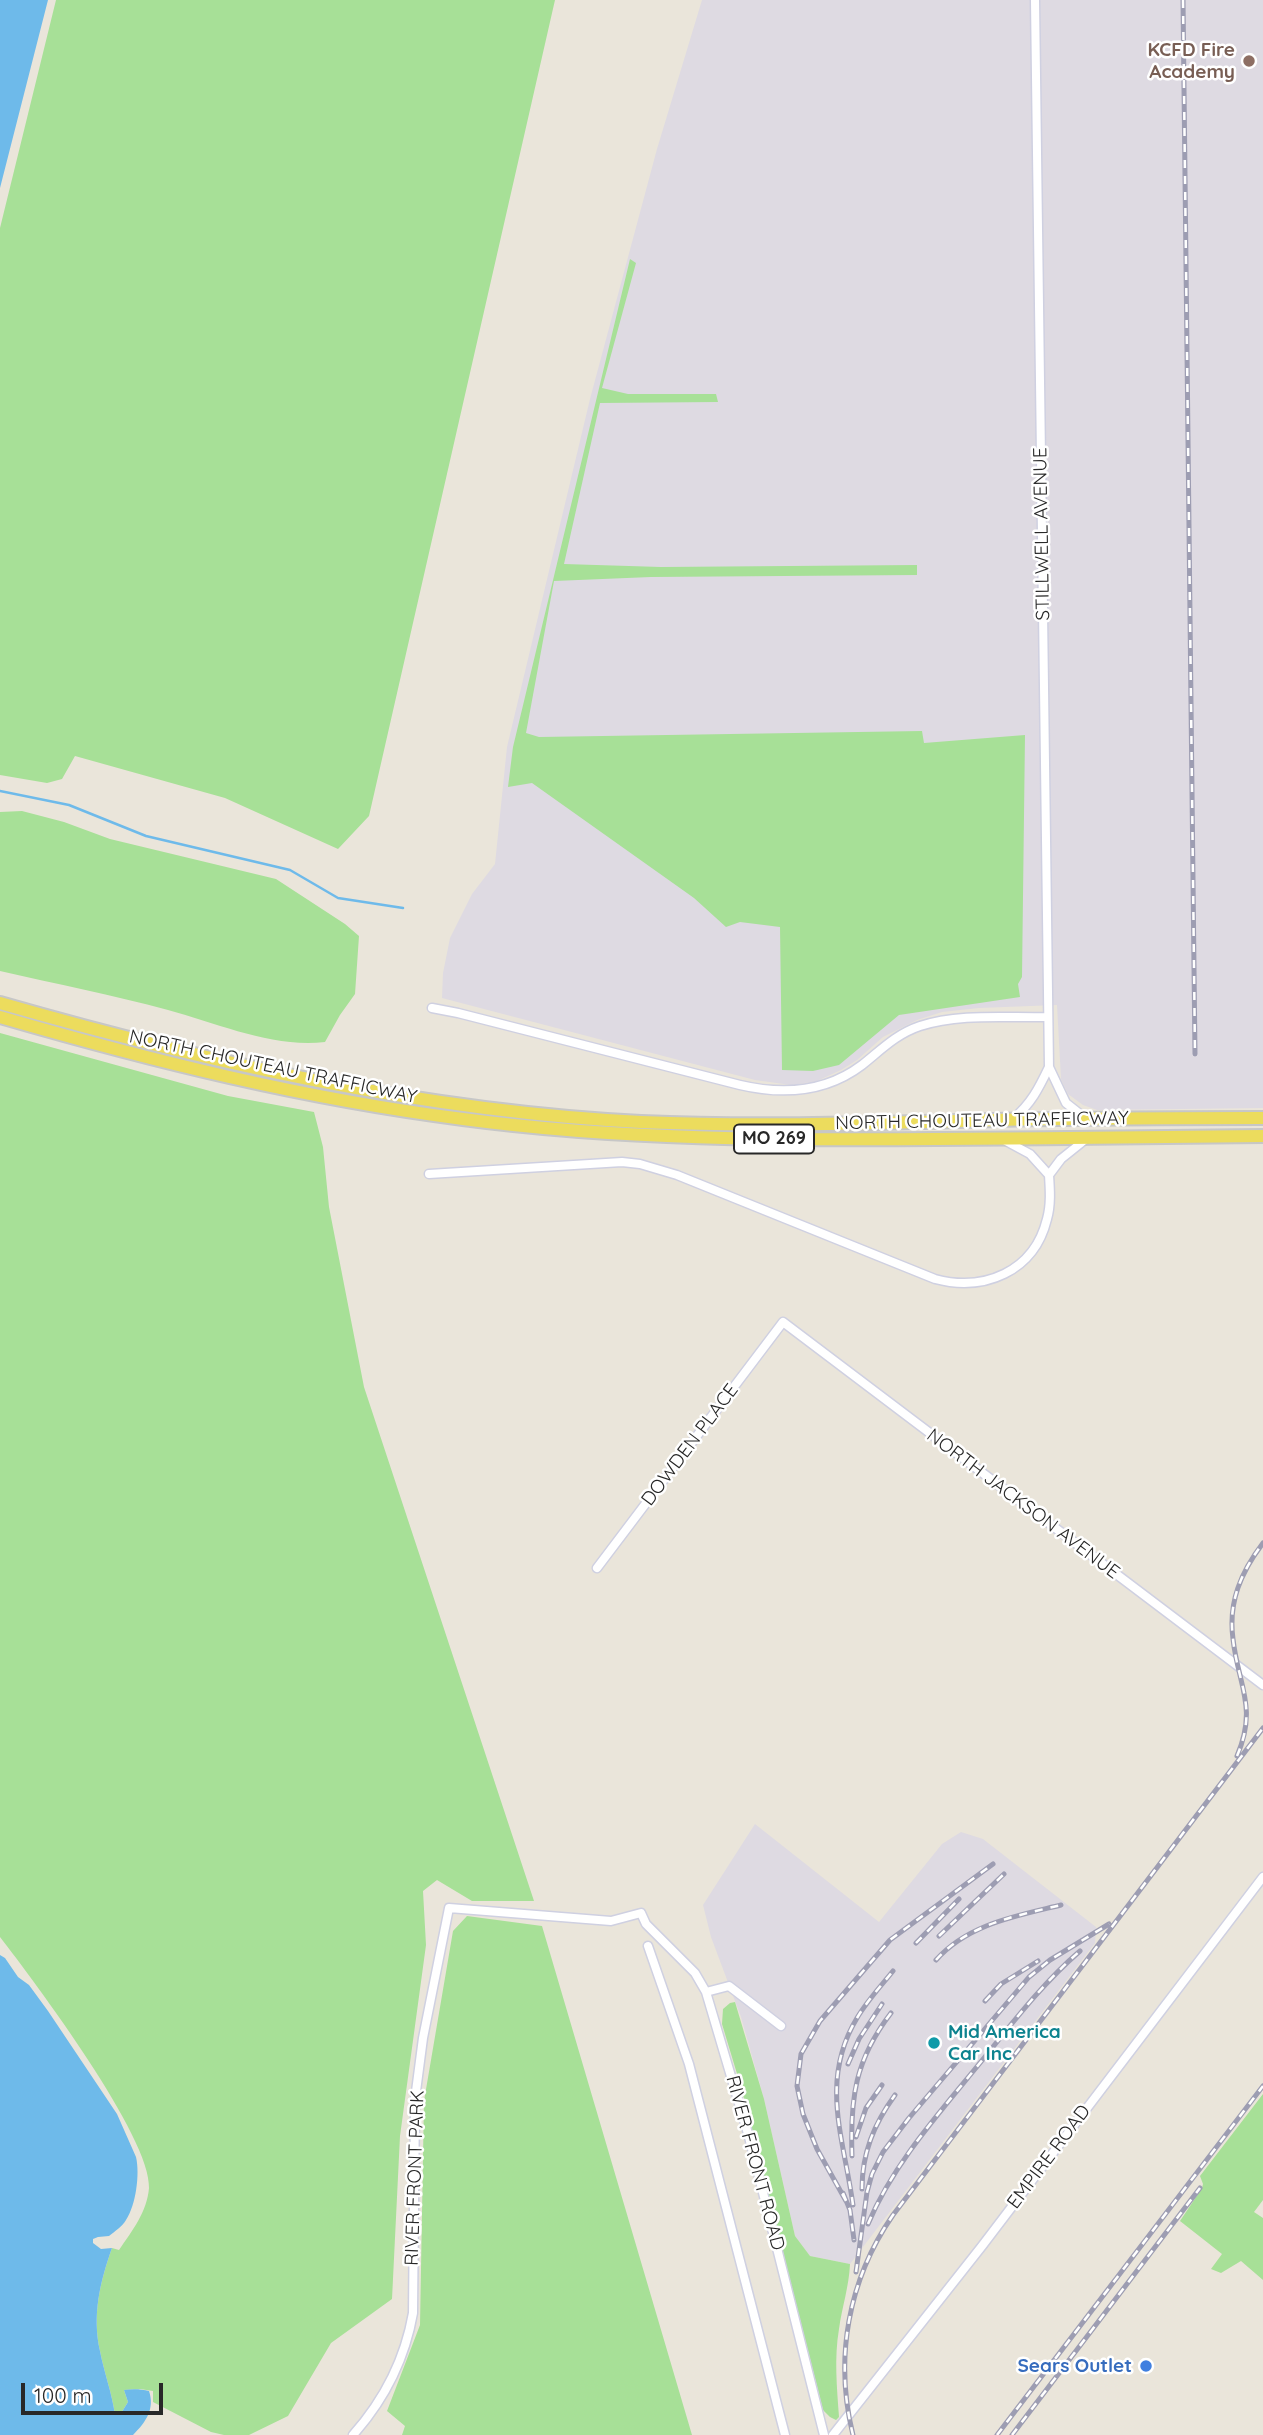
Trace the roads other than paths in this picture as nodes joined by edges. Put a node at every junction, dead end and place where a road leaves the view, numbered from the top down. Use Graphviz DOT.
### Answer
graph roads {
  1 [pos="1035,0"];
  2 [pos="0,1003"];
  3 [pos="432,1009"];
  4 [pos="0,1017"];
  5 [pos="1048,1017"];
  6 [pos="1048,1067"];
  7 [pos="1263,1118"];
  8 [pos="1086,1119"];
  9 [pos="1011,1120"];
  10 [pos="1263,1136"];
  11 [pos="1000,1139"];
  12 [pos="1086,1139"];
  13 [pos="429,1174"];
  14 [pos="1049,1175"];
  15 [pos="783,1322"];
  16 [pos="597,1568"];
  17 [pos="1263,1685"];
  18 [pos="1263,1877"];
  19 [pos="449,1908"];
  20 [pos="648,1946"];
  21 [pos="706,1992"];
  22 [pos="781,2026"];
  23 [pos="353,2435"];
  24 [pos="785,2435"];
  25 [pos="824,2435"];
  26 [pos="833,2435"];
  1 -- 5 [label="street, STILLWELL AVENUE"];
  2 -- 9 [label="main road, NORTH CHOUTEAU TRAFFICWAY / MO 269"];
  3 -- 5 [label="street"];
  4 -- 11 [label="main road, NORTH CHOUTEAU TRAFFICWAY / MO 269"];
  5 -- 6 [label="street, STILLWELL AVENUE"];
  6 -- 8 [label="street, STILLWELL AVENUE"];
  6 -- 9 [label="street, STILLWELL AVENUE"];
  7 -- 8 [label="main road, NORTH CHOUTEAU TRAFFICWAY / MO 269"];
  8 -- 9 [label="main road, NORTH CHOUTEAU TRAFFICWAY / MO 269"];
  10 -- 12 [label="main road, NORTH CHOUTEAU TRAFFICWAY / MO 269"];
  11 -- 12 [label="main road, NORTH CHOUTEAU TRAFFICWAY / MO 269"];
  11 -- 14 [label="street, NORTH CHOUTEAU TRAFFICWAY"];
  12 -- 14 [label="street"];
  13 -- 14 [label="street"];
  15 -- 16 [label="street, DOWDEN PLACE"];
  15 -- 17 [label="street, NORTH JACKSON AVENUE"];
  18 -- 26 [label="street, EMPIRE ROAD"];
  19 -- 21 [label="street, RIVER FRONT ROAD"];
  19 -- 23 [label="street, RIVER FRONT PARK"];
  20 -- 24 [label="street, RIVER FRONT ROAD"];
  21 -- 22 [label="street"];
  21 -- 25 [label="street, RIVER FRONT ROAD"];
}
